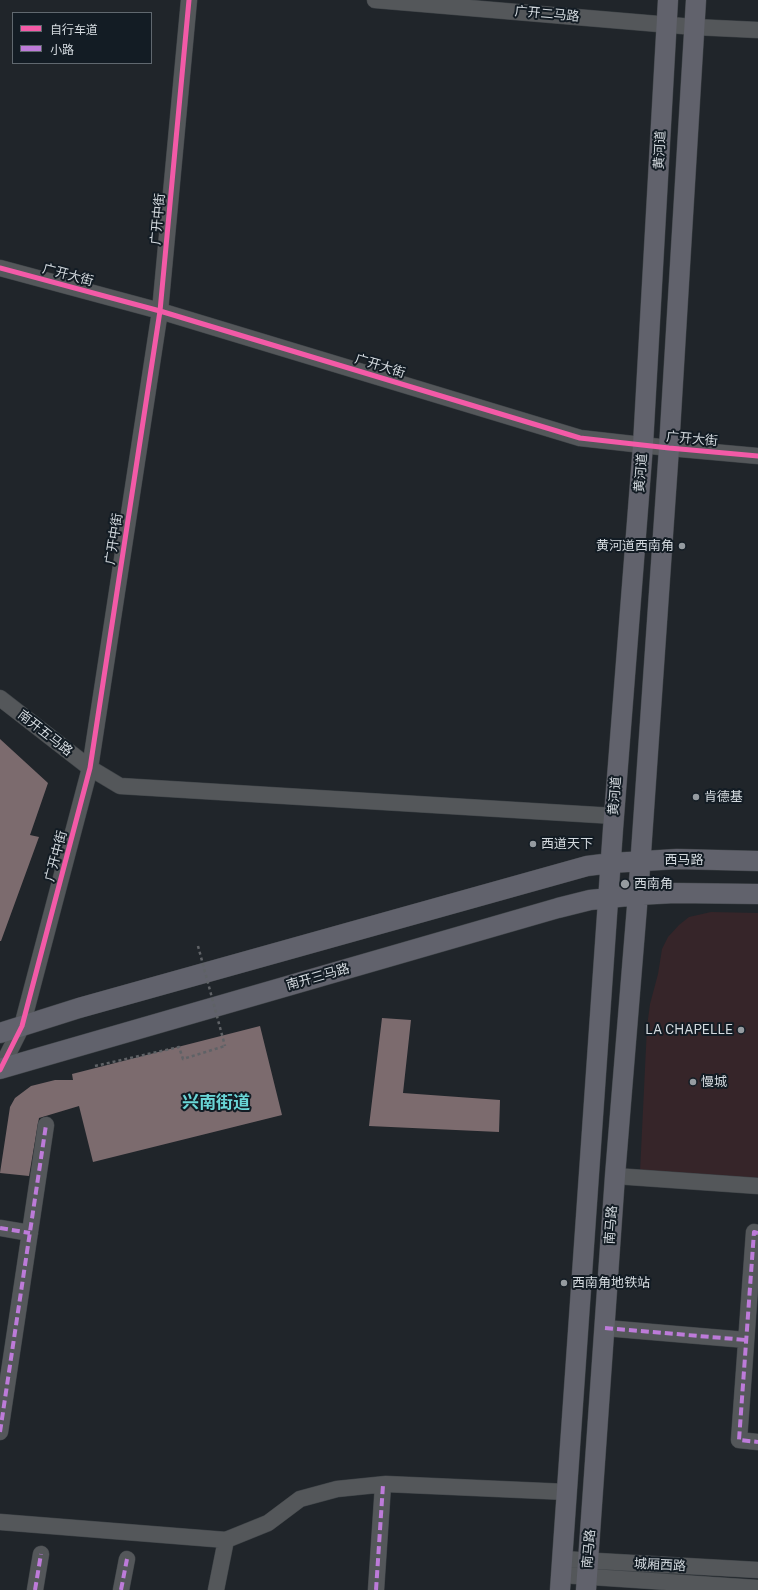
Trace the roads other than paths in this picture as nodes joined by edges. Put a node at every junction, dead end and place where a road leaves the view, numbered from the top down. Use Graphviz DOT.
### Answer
graph roads {
  1 [pos="190,0"];
  2 [pos="375,0"];
  3 [pos="668,0"];
  4 [pos="696,0"];
  5 [pos="667,24"];
  6 [pos="694,27"];
  7 [pos="758,30"];
  8 [pos="0,268"];
  9 [pos="160,311"];
  10 [pos="643,444"];
  11 [pos="669,448"];
  12 [pos="758,456"];
  13 [pos="0,698"];
  14 [pos="90,768"];
  15 [pos="614,816"];
  16 [pos="640,861"];
  17 [pos="758,861"];
  18 [pos="611,863"];
  19 [pos="758,894"];
  20 [pos="638,895"];
  21 [pos="608,898"];
  22 [pos="22,1026"];
  23 [pos="0,1033"];
  24 [pos="0,1069"];
  25 [pos="46,1125"];
  26 [pos="615,1176"];
  27 [pos="758,1186"];
  28 [pos="0,1228"];
  29 [pos="30,1233"];
  30 [pos="758,1233"];
  31 [pos="605,1328"];
  32 [pos="746,1340"];
  33 [pos="0,1432"];
  34 [pos="758,1442"];
  35 [pos="383,1485"];
  36 [pos="567,1492"];
  37 [pos="0,1522"];
  38 [pos="226,1540"];
  39 [pos="41,1554"];
  40 [pos="127,1559"];
  41 [pos="758,1570"];
  42 [pos="561,1575"];
  43 [pos="587,1576"];
  44 [pos="758,1588"];
  45 [pos="35,1590"];
  46 [pos="121,1590"];
  47 [pos="216,1590"];
  48 [pos="376,1590"];
  1 -- 9 [label="street, 广开中街"];
  2 -- 5 [label="street, 广开二马路"];
  3 -- 5 [label="main road, 黄河道"];
  4 -- 6 [label="main road, 黄河道"];
  5 -- 6 [label="street, 广开二马路"];
  5 -- 10 [label="main road, 黄河道"];
  6 -- 7 [label="street, 广开二马路"];
  6 -- 11 [label="main road, 黄河道"];
  8 -- 9 [label="street, 广开大街"];
  9 -- 10 [label="street, 广开大街"];
  9 -- 14 [label="street, 广开中街"];
  10 -- 11 [label="street, 广开大街"];
  10 -- 15 [label="main road, 黄河道"];
  11 -- 12 [label="street, 广开大街"];
  11 -- 16 [label="main road, 黄河道"];
  13 -- 14 [label="street, 南开五马路"];
  14 -- 15 [label="street, 南开五马路"];
  14 -- 22 [label="street, 广开中街"];
  15 -- 18 [label="main road, 黄河道"];
  16 -- 17 [label="main road, 西马路"];
  16 -- 18 [label="main road, 西马路"];
  16 -- 20 [label="main road, 南马路"];
  18 -- 21 [label="main road, 黄河道"];
  18 -- 22 [label="main road"];
  19 -- 20 [label="main road"];
  20 -- 21 [label="main road, 南开三马路"];
  20 -- 26 [label="main road, 南马路"];
  21 -- 24 [label="main road, 南开三马路"];
  21 -- 36 [label="main road, 南马路"];
  22 -- 23 [label="main road"];
  22 -- 24 [label="street, 广开中街"];
  25 -- 29 [label="street"];
  26 -- 27 [label="street"];
  26 -- 31 [label="main road, 南马路"];
  28 -- 29 [label="street"];
  29 -- 33 [label="street"];
  30 -- 32 [label="street"];
  31 -- 32 [label="street"];
  31 -- 43 [label="main road, 南马路"];
  32 -- 34 [label="street"];
  35 -- 36 [label="street"];
  35 -- 38 [label="street"];
  35 -- 48 [label="street"];
  36 -- 42 [label="main road, 南马路"];
  37 -- 38 [label="street"];
  38 -- 47 [label="street"];
  39 -- 45 [label="street"];
  40 -- 46 [label="street"];
  41 -- 43 [label="street, 城厢西路"];
  42 -- 43 [label="street, 城厢西路"];
  43 -- 44 [label="street, 城厢西路"];
}
